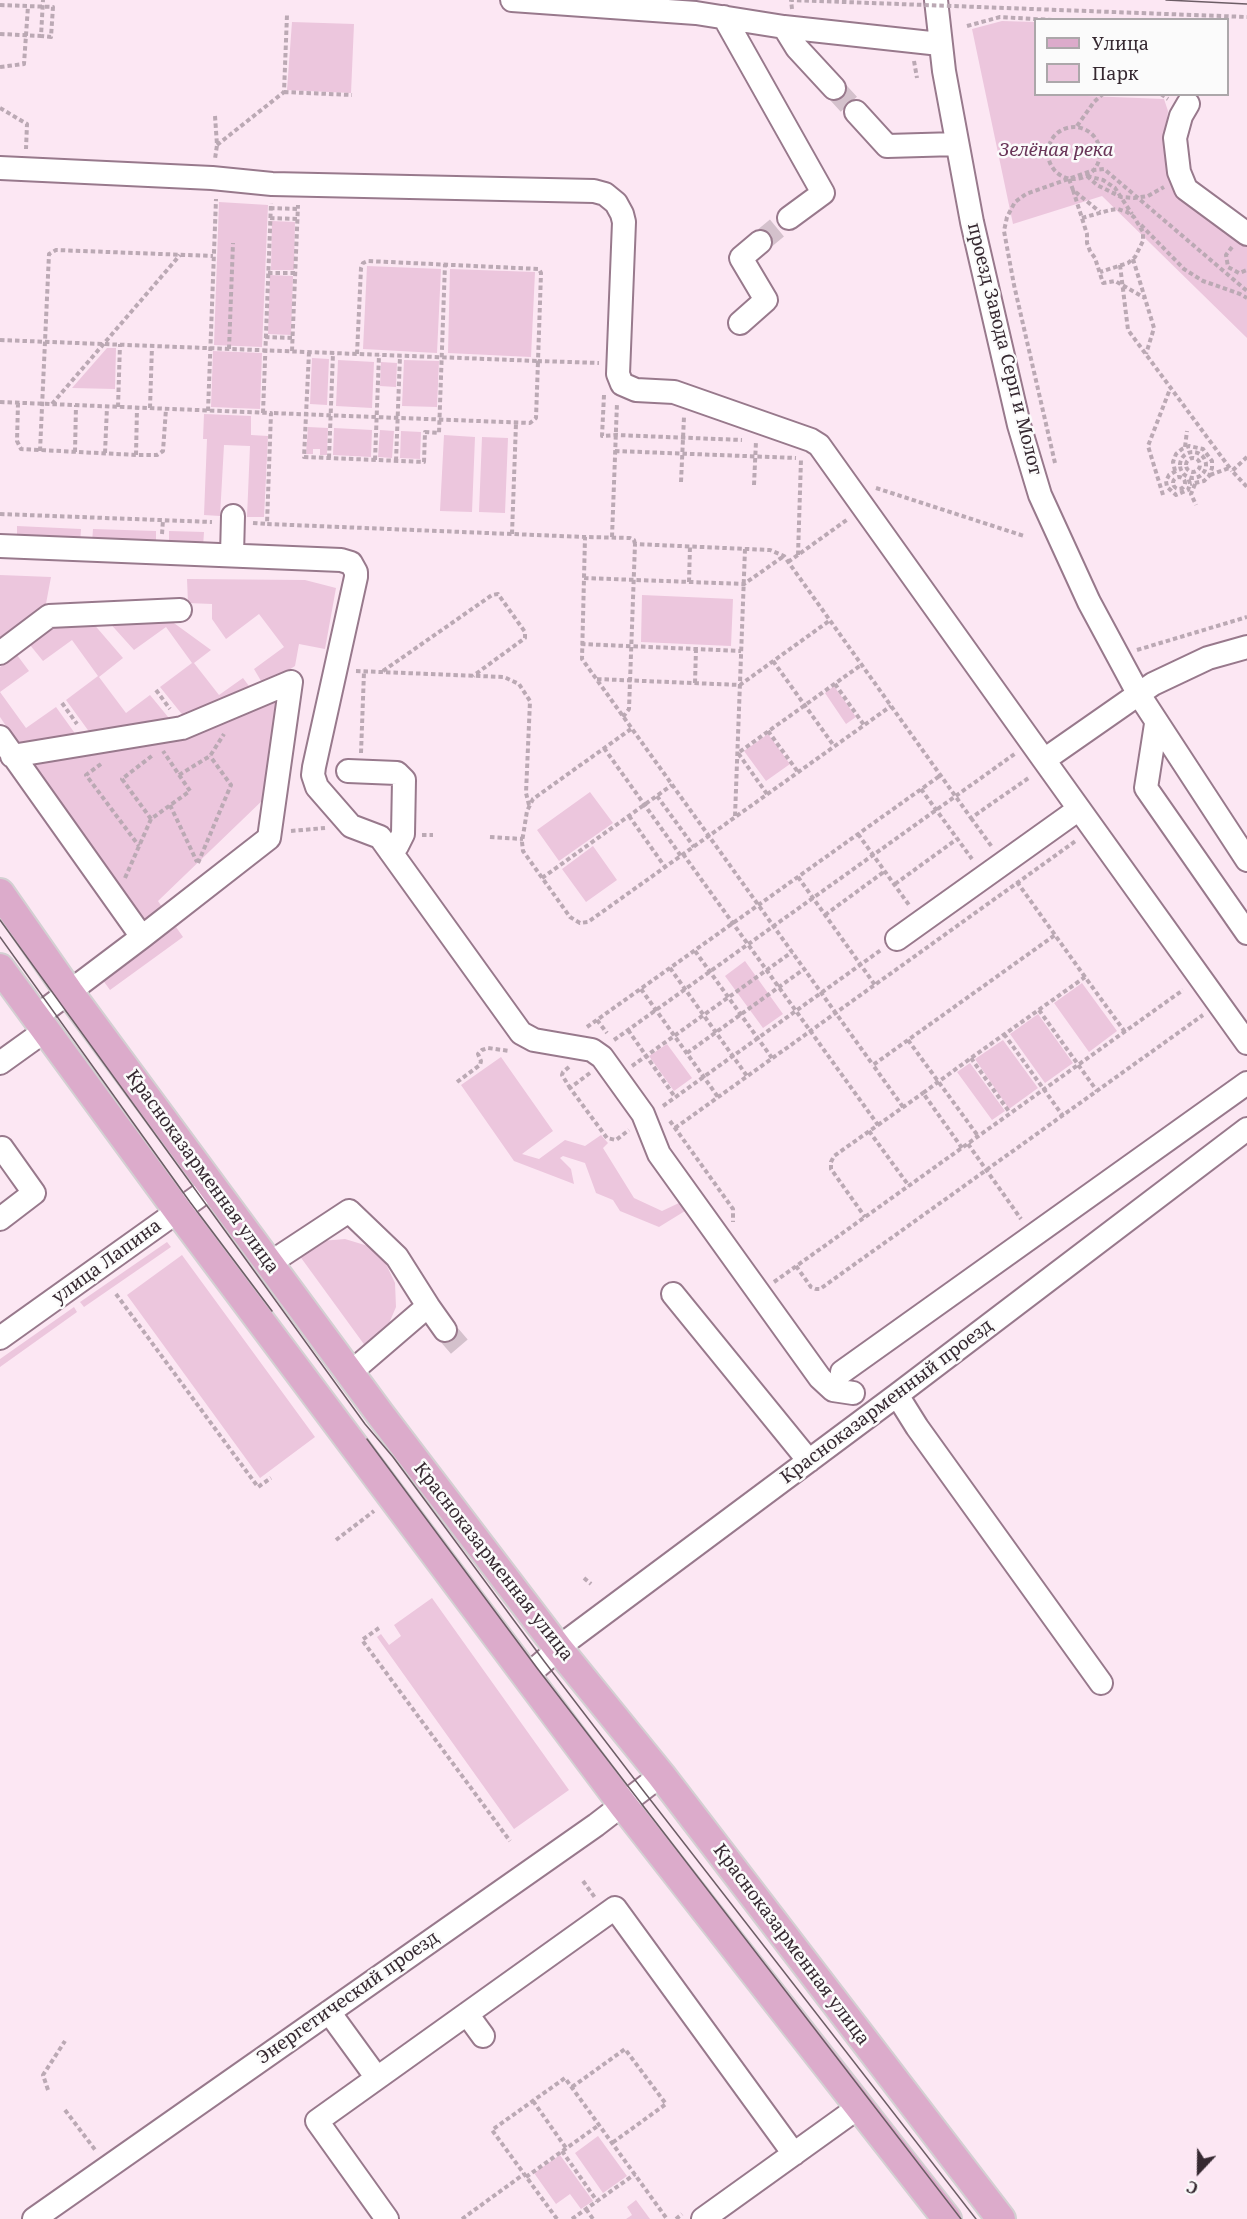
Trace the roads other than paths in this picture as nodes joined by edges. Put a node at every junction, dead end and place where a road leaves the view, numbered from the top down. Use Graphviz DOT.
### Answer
graph roads {
  1 [pos="512,0"];
  2 [pos="936,0"];
  3 [pos="724,18"];
  4 [pos="788,18"];
  5 [pos="940,44"];
  6 [pos="834,88"];
  7 [pos="1188,104"];
  8 [pos="856,112"];
  9 [pos="957,144"];
  10 [pos="0,168"];
  11 [pos="789,218"];
  12 [pos="1240,240"];
  13 [pos="760,242"];
  14 [pos="740,323"];
  15 [pos="233,519"];
  16 [pos="0,546"];
  17 [pos="232,555"];
  18 [pos="180,610"];
  19 [pos="1247,647"];
  20 [pos="0,653"];
  21 [pos="1146,688"];
  22 [pos="1156,724"];
  23 [pos="6,746"];
  24 [pos="1030,747"];
  25 [pos="354,772"];
  26 [pos="1079,809"];
  27 [pos="390,851"];
  28 [pos="1247,860"];
  29 [pos="0,893"];
  30 [pos="1247,933"];
  31 [pos="142,937"];
  32 [pos="897,939"];
  33 [pos="0,968"];
  34 [pos="69,992"];
  35 [pos="41,1023"];
  36 [pos="1247,1043"];
  37 [pos="0,1063"];
  38 [pos="1247,1083"];
  39 [pos="1247,1129"];
  40 [pos="0,1150"];
  41 [pos="213,1186"];
  42 [pos="178,1211"];
  43 [pos="0,1219"];
  44 [pos="270,1263"];
  45 [pos="674,1294"];
  46 [pos="429,1306"];
  47 [pos="445,1330"];
  48 [pos="0,1338"];
  49 [pos="350,1373"];
  50 [pos="853,1393"];
  51 [pos="897,1395"];
  52 [pos="867,1417"];
  53 [pos="809,1461"];
  54 [pos="558,1648"];
  55 [pos="528,1675"];
  56 [pos="1101,1683"];
  57 [pos="661,1775"];
  58 [pos="622,1805"];
  59 [pos="329,2012"];
  60 [pos="467,2014"];
  61 [pos="483,2036"];
  62 [pos="377,2078"];
  63 [pos="859,2107"];
  64 [pos="794,2154"];
  65 [pos="34,2219"];
  66 [pos="387,2219"];
  67 [pos="703,2219"];
  68 [pos="947,2219"];
  69 [pos="1001,2219"];
  1 -- 3 [label="street"];
  2 -- 5 [label="street, проезд Завода Серп и Молот"];
  3 -- 4 [label="street"];
  3 -- 11 [label="street"];
  4 -- 5 [label="street"];
  4 -- 6 [label="street"];
  5 -- 9 [label="street, проезд Завода Серп и Молот"];
  7 -- 12 [label="street"];
  8 -- 9 [label="street"];
  9 -- 21 [label="street, проезд Завода Серп и Молот"];
  10 -- 24 [label="street"];
  13 -- 14 [label="street"];
  15 -- 17 [label="street"];
  16 -- 17 [label="street"];
  17 -- 27 [label="street"];
  18 -- 20 [label="street"];
  19 -- 21 [label="street"];
  21 -- 22 [label="street, проезд Завода Серп и Молот"];
  21 -- 24 [label="street"];
  22 -- 28 [label="street, проезд Завода Серп и Молот"];
  22 -- 30 [label="street"];
  23 -- 31 [label="street"];
  23 -- 31 [label="street"];
  24 -- 26 [label="street"];
  25 -- 27 [label="street"];
  26 -- 32 [label="street"];
  26 -- 36 [label="street"];
  27 -- 50 [label="street"];
  29 -- 34 [label="main road, Красноказарменная улица"];
  31 -- 34 [label="street"];
  33 -- 35 [label="main road"];
  34 -- 35 [label="street"];
  34 -- 41 [label="main road, Красноказарменная улица"];
  35 -- 37 [label="street"];
  35 -- 42 [label="main road"];
  38 -- 50 [label="street"];
  39 -- 51 [label="street, Красноказарменный проезд"];
  40 -- 43 [label="street"];
  41 -- 42 [label="street, улица Лапина"];
  41 -- 44 [label="main road, Красноказарменная улица"];
  42 -- 48 [label="street, улица Лапина"];
  42 -- 55 [label="main road"];
  44 -- 46 [label="street"];
  44 -- 49 [label="main road, Красноказарменная улица"];
  45 -- 53 [label="street"];
  46 -- 47 [label="street"];
  46 -- 49 [label="street"];
  49 -- 54 [label="main road, Красноказарменная улица"];
  50 -- 52 [label="street"];
  51 -- 52 [label="street, Красноказарменный проезд"];
  51 -- 56 [label="street"];
  52 -- 53 [label="street, Красноказарменный проезд"];
  53 -- 54 [label="street, Красноказарменный проезд"];
  54 -- 55 [label="street, Красноказарменный проезд"];
  54 -- 57 [label="main road, Красноказарменная улица"];
  55 -- 58 [label="main road"];
  57 -- 58 [label="street, Энергетический проезд"];
  57 -- 69 [label="main road, Красноказарменная улица"];
  58 -- 59 [label="street, Энергетический проезд"];
  58 -- 63 [label="main road"];
  59 -- 62 [label="street"];
  59 -- 65 [label="street, Энергетический проезд"];
  60 -- 61 [label="street"];
  60 -- 62 [label="street"];
  60 -- 64 [label="street"];
  62 -- 66 [label="street"];
  63 -- 64 [label="street"];
  63 -- 68 [label="main road"];
  64 -- 67 [label="street"];
}
